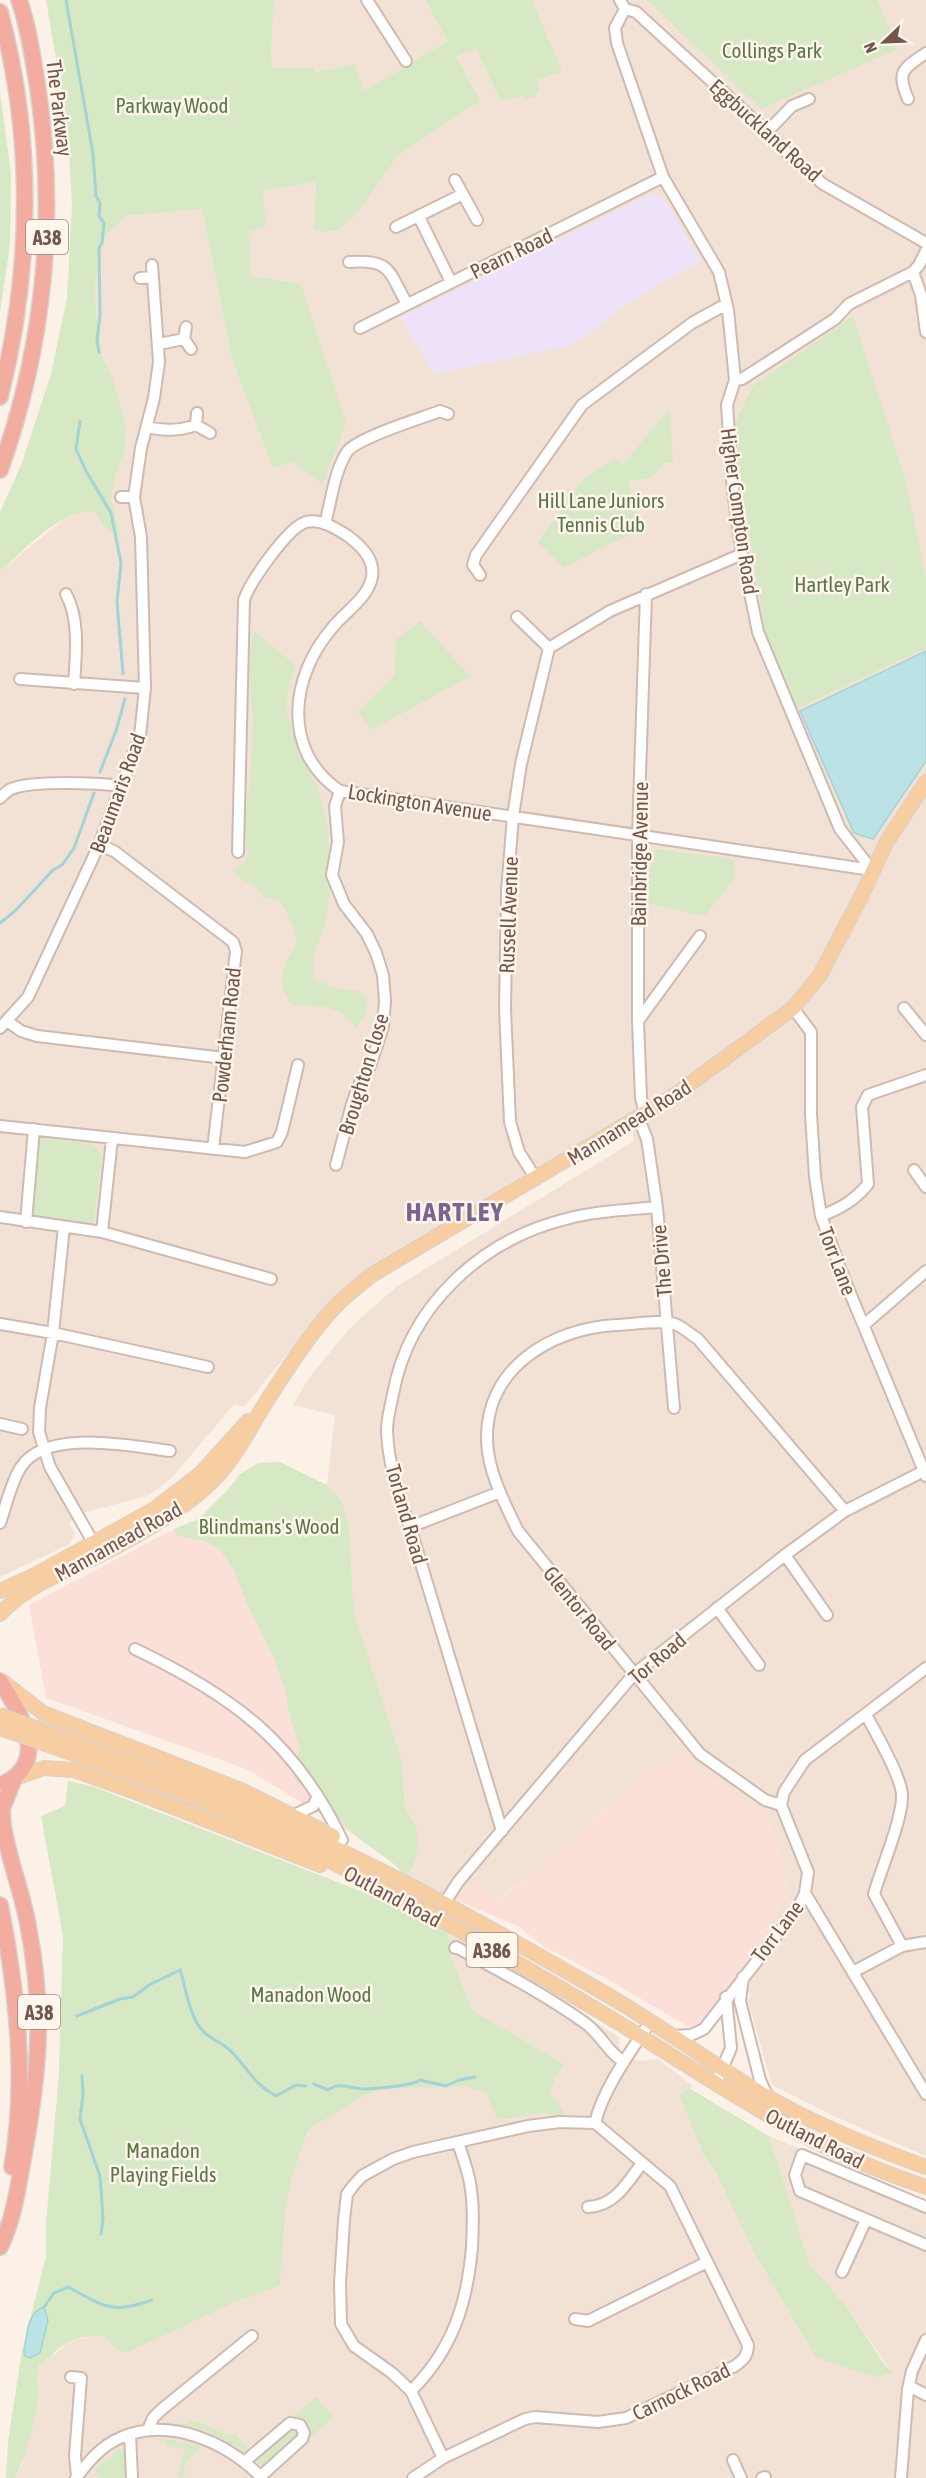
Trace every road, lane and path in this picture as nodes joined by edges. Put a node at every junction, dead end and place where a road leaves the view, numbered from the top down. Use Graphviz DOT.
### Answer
graph roads {
  1 [pos="19,0"];
  2 [pos="367,0"];
  3 [pos="623,4"];
  4 [pos="0,12"];
  5 [pos="926,53"];
  6 [pos="406,61"];
  7 [pos="809,99"];
  8 [pos="908,99"];
  9 [pos="767,132"];
  10 [pos="663,177"];
  11 [pos="455,180"];
  12 [pos="461,195"];
  13 [pos="419,217"];
  14 [pos="477,220"];
  15 [pos="396,227"];
  16 [pos="926,243"];
  17 [pos="926,250"];
  18 [pos="349,262"];
  19 [pos="152,265"];
  20 [pos="913,272"];
  21 [pos="153,277"];
  22 [pos="140,278"];
  23 [pos="451,282"];
  24 [pos="407,304"];
  25 [pos="728,310"];
  26 [pos="186,327"];
  27 [pos="360,328"];
  28 [pos="926,332"];
  29 [pos="184,339"];
  30 [pos="159,344"];
  31 [pos="191,349"];
  32 [pos="735,380"];
  33 [pos="0,396"];
  34 [pos="197,413"];
  35 [pos="448,414"];
  36 [pos="196,425"];
  37 [pos="147,427"];
  38 [pos="210,433"];
  39 [pos="0,470"];
  40 [pos="121,497"];
  41 [pos="134,497"];
  42 [pos="325,524"];
  43 [pos="742,554"];
  44 [pos="480,574"];
  45 [pos="66,594"];
  46 [pos="646,594"];
  47 [pos="517,617"];
  48 [pos="549,648"];
  49 [pos="20,679"];
  50 [pos="74,684"];
  51 [pos="145,688"];
  52 [pos="926,782"];
  53 [pos="122,786"];
  54 [pos="340,791"];
  55 [pos="0,798"];
  56 [pos="513,816"];
  57 [pos="638,835"];
  58 [pos="99,845"];
  59 [pos="238,852"];
  60 [pos="872,870"];
  61 [pos="700,936"];
  62 [pos="793,1008"];
  63 [pos="904,1008"];
  64 [pos="639,1021"];
  65 [pos="3,1025"];
  66 [pos="926,1035"];
  67 [pos="224,1058"];
  68 [pos="298,1065"];
  69 [pos="926,1075"];
  70 [pos="642,1115"];
  71 [pos="0,1126"];
  72 [pos="34,1129"];
  73 [pos="112,1139"];
  74 [pos="213,1149"];
  75 [pos="352,1157"];
  76 [pos="914,1170"];
  77 [pos="536,1179"];
  78 [pos="926,1187"];
  79 [pos="657,1207"];
  80 [pos="821,1216"];
  81 [pos="0,1217"];
  82 [pos="26,1222"];
  83 [pos="64,1227"];
  84 [pos="102,1232"];
  85 [pos="925,1274"];
  86 [pos="271,1279"];
  87 [pos="666,1323"];
  88 [pos="0,1324"];
  89 [pos="864,1325"];
  90 [pos="53,1333"];
  91 [pos="208,1367"];
  92 [pos="674,1408"];
  93 [pos="0,1424"];
  94 [pos="22,1429"];
  95 [pos="170,1450"];
  96 [pos="44,1451"];
  97 [pos="925,1474"];
  98 [pos="500,1492"];
  99 [pos="845,1511"];
  100 [pos="0,1523"];
  101 [pos="410,1527"];
  102 [pos="97,1549"];
  103 [pos="785,1555"];
  104 [pos="0,1591"];
  105 [pos="717,1608"];
  106 [pos="0,1614"];
  107 [pos="827,1615"];
  108 [pos="135,1649"];
  109 [pos="759,1665"];
  110 [pos="923,1671"];
  111 [pos="634,1674"];
  112 [pos="0,1680"];
  113 [pos="926,1685"];
  114 [pos="866,1714"];
  115 [pos="0,1715"];
  116 [pos="0,1728"];
  117 [pos="14,1778"];
  118 [pos="163,1779"];
  119 [pos="0,1786"];
  120 [pos="318,1796"];
  121 [pos="781,1806"];
  122 [pos="294,1815"];
  123 [pos="502,1831"];
  124 [pos="342,1840"];
  125 [pos="390,1874"];
  126 [pos="388,1892"];
  127 [pos="805,1893"];
  128 [pos="444,1904"];
  129 [pos="0,1905"];
  130 [pos="926,1942"];
  131 [pos="902,1946"];
  132 [pos="455,1948"];
  133 [pos="853,1972"];
  134 [pos="743,1977"];
  135 [pos="726,1997"];
  136 [pos="650,2022"];
  137 [pos="673,2036"];
  138 [pos="641,2037"];
  139 [pos="624,2062"];
  140 [pos="723,2069"];
  141 [pos="716,2083"];
  142 [pos="926,2094"];
  143 [pos="767,2095"];
  144 [pos="595,2123"];
  145 [pos="458,2143"];
  146 [pos="642,2163"];
  147 [pos="926,2167"];
  148 [pos="926,2187"];
  149 [pos="926,2206"];
  150 [pos="588,2207"];
  151 [pos="866,2220"];
  152 [pos="0,2238"];
  153 [pos="926,2245"];
  154 [pos="0,2247"];
  155 [pos="707,2262"];
  156 [pos="842,2272"];
  157 [pos="575,2319"];
  158 [pos="252,2336"];
  159 [pos="926,2340"];
  160 [pos="81,2378"];
  161 [pos="909,2386"];
  162 [pos="411,2391"];
  163 [pos="926,2395"];
  164 [pos="148,2430"];
  165 [pos="130,2434"];
  166 [pos="443,2458"];
  167 [pos="733,2460"];
  168 [pos="244,2462"];
  169 [pos="77,2477"];
  170 [pos="262,2477"];
  171 [pos="738,2477"];
  172 [pos="132,2478"];
  173 [pos="413,2478"];
  174 [pos="901,2478"];
  1 -- 39 [label="highway, The Parkway / A38"];
  2 -- 6 [label="street"];
  3 -- 9 [label="street, Eggbuckland Road"];
  3 -- 10 [label="street, Higher Compton Road"];
  4 -- 33 [label="highway, The Parkway / A38"];
  5 -- 8 [label="street"];
  7 -- 9 [label="street"];
  9 -- 16 [label="street, Eggbuckland Road"];
  10 -- 23 [label="street, Pearn Road"];
  10 -- 25 [label="street, Higher Compton Road"];
  11 -- 12 [label="street"];
  12 -- 13 [label="street"];
  12 -- 14 [label="street"];
  13 -- 15 [label="street"];
  13 -- 23 [label="street"];
  17 -- 20 [label="street"];
  18 -- 24 [label="street"];
  19 -- 21 [label="street, Beaumaris Road"];
  20 -- 28 [label="street"];
  20 -- 32 [label="street"];
  21 -- 22 [label="street"];
  21 -- 30 [label="street, Beaumaris Road"];
  23 -- 24 [label="street, Pearn Road"];
  24 -- 27 [label="street, Pearn Road"];
  25 -- 32 [label="street, Higher Compton Road"];
  25 -- 44 [label="street"];
  26 -- 29 [label="street"];
  29 -- 30 [label="street"];
  29 -- 31 [label="street"];
  30 -- 37 [label="street, Beaumaris Road"];
  32 -- 43 [label="street, Higher Compton Road"];
  34 -- 36 [label="street"];
  35 -- 42 [label="street"];
  36 -- 37 [label="street"];
  36 -- 38 [label="street"];
  37 -- 41 [label="street, Beaumaris Road"];
  40 -- 41 [label="street"];
  41 -- 51 [label="street, Beaumaris Road"];
  42 -- 54 [label="street, Lockington Avenue"];
  42 -- 59 [label="street"];
  43 -- 46 [label="street"];
  43 -- 60 [label="street, Higher Compton Road"];
  45 -- 50 [label="street"];
  46 -- 48 [label="street"];
  46 -- 57 [label="street, Bainbridge Avenue"];
  47 -- 48 [label="street"];
  48 -- 56 [label="street, Russell Avenue"];
  49 -- 50 [label="street"];
  50 -- 51 [label="street"];
  51 -- 53 [label="street, Beaumaris Road"];
  52 -- 60 [label="main road, Mannamead Road"];
  53 -- 55 [label="street"];
  53 -- 58 [label="street, Beaumaris Road"];
  54 -- 56 [label="street, Lockington Avenue"];
  54 -- 75 [label="street, Broughton Close"];
  56 -- 57 [label="street, Lockington Avenue"];
  56 -- 77 [label="street, Russell Avenue"];
  57 -- 60 [label="street, Lockington Avenue"];
  57 -- 64 [label="street, Bainbridge Avenue"];
  58 -- 65 [label="street, Beaumaris Road"];
  58 -- 67 [label="street, Powderham Road"];
  60 -- 62 [label="main road, Mannamead Road"];
  61 -- 64 [label="street"];
  62 -- 70 [label="main road, Mannamead Road"];
  62 -- 80 [label="street, Torr Lane"];
  63 -- 66 [label="street"];
  64 -- 70 [label="street, Bainbridge Avenue"];
  65 -- 67 [label="street"];
  67 -- 74 [label="street, Powderham Road"];
  68 -- 74 [label="street"];
  69 -- 80 [label="street"];
  70 -- 77 [label="main road, Mannamead Road"];
  70 -- 79 [label="street, The Drive"];
  71 -- 72 [label="street"];
  72 -- 73 [label="street"];
  72 -- 82 [label="street"];
  73 -- 74 [label="street"];
  73 -- 84 [label="street"];
  76 -- 78 [label="street"];
  77 -- 102 [label="main road, Mannamead Road"];
  79 -- 87 [label="street, The Drive"];
  79 -- 101 [label="street, Torland Road"];
  80 -- 89 [label="street, Torr Lane"];
  81 -- 82 [label="street"];
  82 -- 83 [label="street"];
  83 -- 84 [label="street"];
  83 -- 90 [label="street"];
  84 -- 86 [label="street"];
  85 -- 89 [label="street"];
  87 -- 92 [label="street, The Drive"];
  87 -- 98 [label="street, Glentor Road"];
  87 -- 99 [label="street"];
  88 -- 90 [label="street"];
  89 -- 97 [label="street, Torr Lane"];
  90 -- 91 [label="street"];
  90 -- 96 [label="street"];
  93 -- 94 [label="street"];
  95 -- 96 [label="street"];
  96 -- 100 [label="street"];
  96 -- 102 [label="street"];
  97 -- 99 [label="street, Tor Road"];
  98 -- 101 [label="street"];
  98 -- 111 [label="street, Glentor Road"];
  99 -- 103 [label="street, Tor Road"];
  101 -- 123 [label="street, Torland Road"];
  102 -- 104 [label="main road, Mannamead Road"];
  102 -- 106 [label="main road, Mannamead Road"];
  103 -- 105 [label="street, Tor Road"];
  103 -- 107 [label="street"];
  105 -- 109 [label="street"];
  105 -- 111 [label="street, Tor Road"];
  108 -- 120 [label="street, Outland Road"];
  110 -- 113 [label="street"];
  110 -- 114 [label="street"];
  111 -- 121 [label="street, Glentor Road"];
  111 -- 123 [label="street, Tor Road"];
  112 -- 117 [label="highway"];
  112 -- 122 [label="main road"];
  114 -- 121 [label="street"];
  114 -- 131 [label="street"];
  115 -- 118 [label="main road, Outland Road / A386, bridge"];
  116 -- 118 [label="main road, Outland Road / A386, bridge"];
  117 -- 119 [label="highway"];
  117 -- 126 [label="main road"];
  117 -- 154 [label="highway, A38"];
  118 -- 125 [label="main road, Outland Road / A386"];
  118 -- 126 [label="main road, Outland Road / A386"];
  120 -- 122 [label="street"];
  120 -- 124 [label="street, Outland Road"];
  121 -- 127 [label="street, Torr Lane"];
  122 -- 124 [label="main road"];
  123 -- 128 [label="street, Tor Road"];
  124 -- 125 [label="main road"];
  125 -- 128 [label="main road, Outland Road / A386"];
  126 -- 138 [label="main road, Outland Road / A386"];
  127 -- 133 [label="street"];
  127 -- 134 [label="street, Torr Lane"];
  128 -- 136 [label="main road, Outland Road / A386"];
  129 -- 152 [label="highway, A38"];
  130 -- 131 [label="street"];
  131 -- 133 [label="street"];
  132 -- 139 [label="street, Outland Road"];
  133 -- 142 [label="street"];
  134 -- 135 [label="street, Torr Lane"];
  134 -- 143 [label="street, Torr Lane"];
  135 -- 137 [label="street, Torr Lane"];
  135 -- 140 [label="street"];
  136 -- 137 [label="main road, Outland Road / A386"];
  136 -- 138 [label="street"];
  137 -- 140 [label="main road, Outland Road / A386"];
  138 -- 139 [label="street"];
  138 -- 141 [label="main road, Outland Road / A386"];
  139 -- 144 [label="street"];
  140 -- 141 [label="street"];
  140 -- 143 [label="main road, Outland Road / A386"];
  141 -- 148 [label="main road, Outland Road / A386"];
  143 -- 147 [label="main road, Outland Road / A386"];
  144 -- 145 [label="street"];
  144 -- 146 [label="street, Carnock Road"];
  145 -- 162 [label="street"];
  145 -- 162 [label="street"];
  146 -- 150 [label="street"];
  146 -- 155 [label="street, Carnock Road"];
  149 -- 151 [label="street"];
  151 -- 153 [label="street"];
  151 -- 156 [label="street"];
  155 -- 157 [label="street"];
  155 -- 166 [label="street, Carnock Road"];
  158 -- 164 [label="street"];
  159 -- 161 [label="street"];
  160 -- 169 [label="street"];
  161 -- 163 [label="street"];
  161 -- 174 [label="street"];
  162 -- 166 [label="street"];
  164 -- 165 [label="street"];
  164 -- 168 [label="street"];
  165 -- 169 [label="street"];
  165 -- 172 [label="street"];
  166 -- 173 [label="street, Carnock Road"];
  167 -- 171 [label="street"];
  168 -- 170 [label="street"];
  168 -- 170 [label="street"];
}
